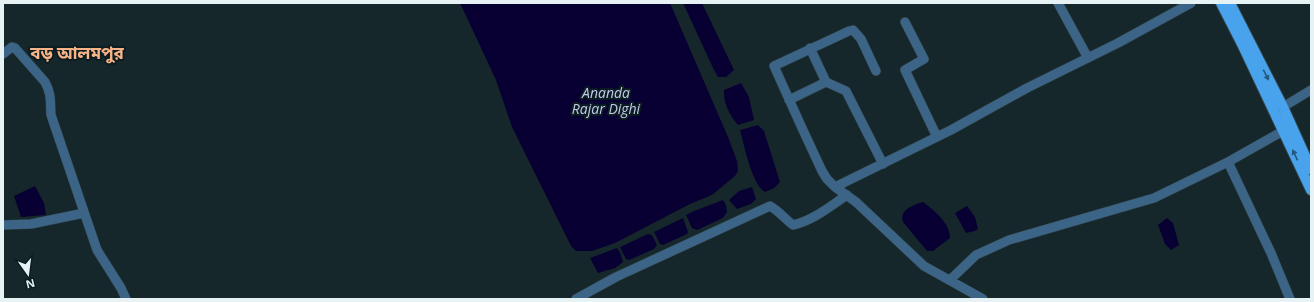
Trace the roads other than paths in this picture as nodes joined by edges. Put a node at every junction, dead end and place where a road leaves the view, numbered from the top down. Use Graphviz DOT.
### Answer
graph roads {
  1 [pos="1058,3"];
  2 [pos="1191,3"];
  3 [pos="1221,3"];
  4 [pos="1230,3"];
  5 [pos="905,22"];
  6 [pos="810,48"];
  7 [pos="3,54"];
  8 [pos="1088,58"];
  9 [pos="876,72"];
  10 [pos="826,82"];
  11 [pos="1311,90"];
  12 [pos="789,100"];
  13 [pos="1278,109"];
  14 [pos="1283,131"];
  15 [pos="937,137"];
  16 [pos="1228,162"];
  17 [pos="883,164"];
  18 [pos="1311,169"];
  19 [pos="835,187"];
  20 [pos="1311,190"];
  21 [pos="847,195"];
  22 [pos="84,213"];
  23 [pos="3,225"];
  24 [pos="950,280"];
  25 [pos="126,299"];
  26 [pos="576,299"];
  27 [pos="983,299"];
  28 [pos="1290,299"];
  1 -- 8 [label="street"];
  2 -- 8 [label="street"];
  3 -- 13 [label="main road"];
  4 -- 13 [label="main road, one-way"];
  5 -- 15 [label="street"];
  6 -- 9 [label="street"];
  6 -- 10 [label="street"];
  6 -- 12 [label="street"];
  7 -- 22 [label="street"];
  8 -- 15 [label="street"];
  10 -- 12 [label="street"];
  10 -- 17 [label="street"];
  11 -- 13 [label="street"];
  12 -- 19 [label="street"];
  13 -- 14 [label="main road"];
  13 -- 18 [label="main road"];
  14 -- 16 [label="street"];
  20 -- 14 [label="main road, one-way"];
  15 -- 17 [label="street"];
  16 -- 24 [label="street"];
  16 -- 28 [label="street"];
  17 -- 19 [label="street"];
  19 -- 21 [label="street"];
  21 -- 24 [label="street"];
  21 -- 26 [label="street"];
  22 -- 23 [label="street"];
  22 -- 25 [label="street"];
  24 -- 27 [label="street"];
}
